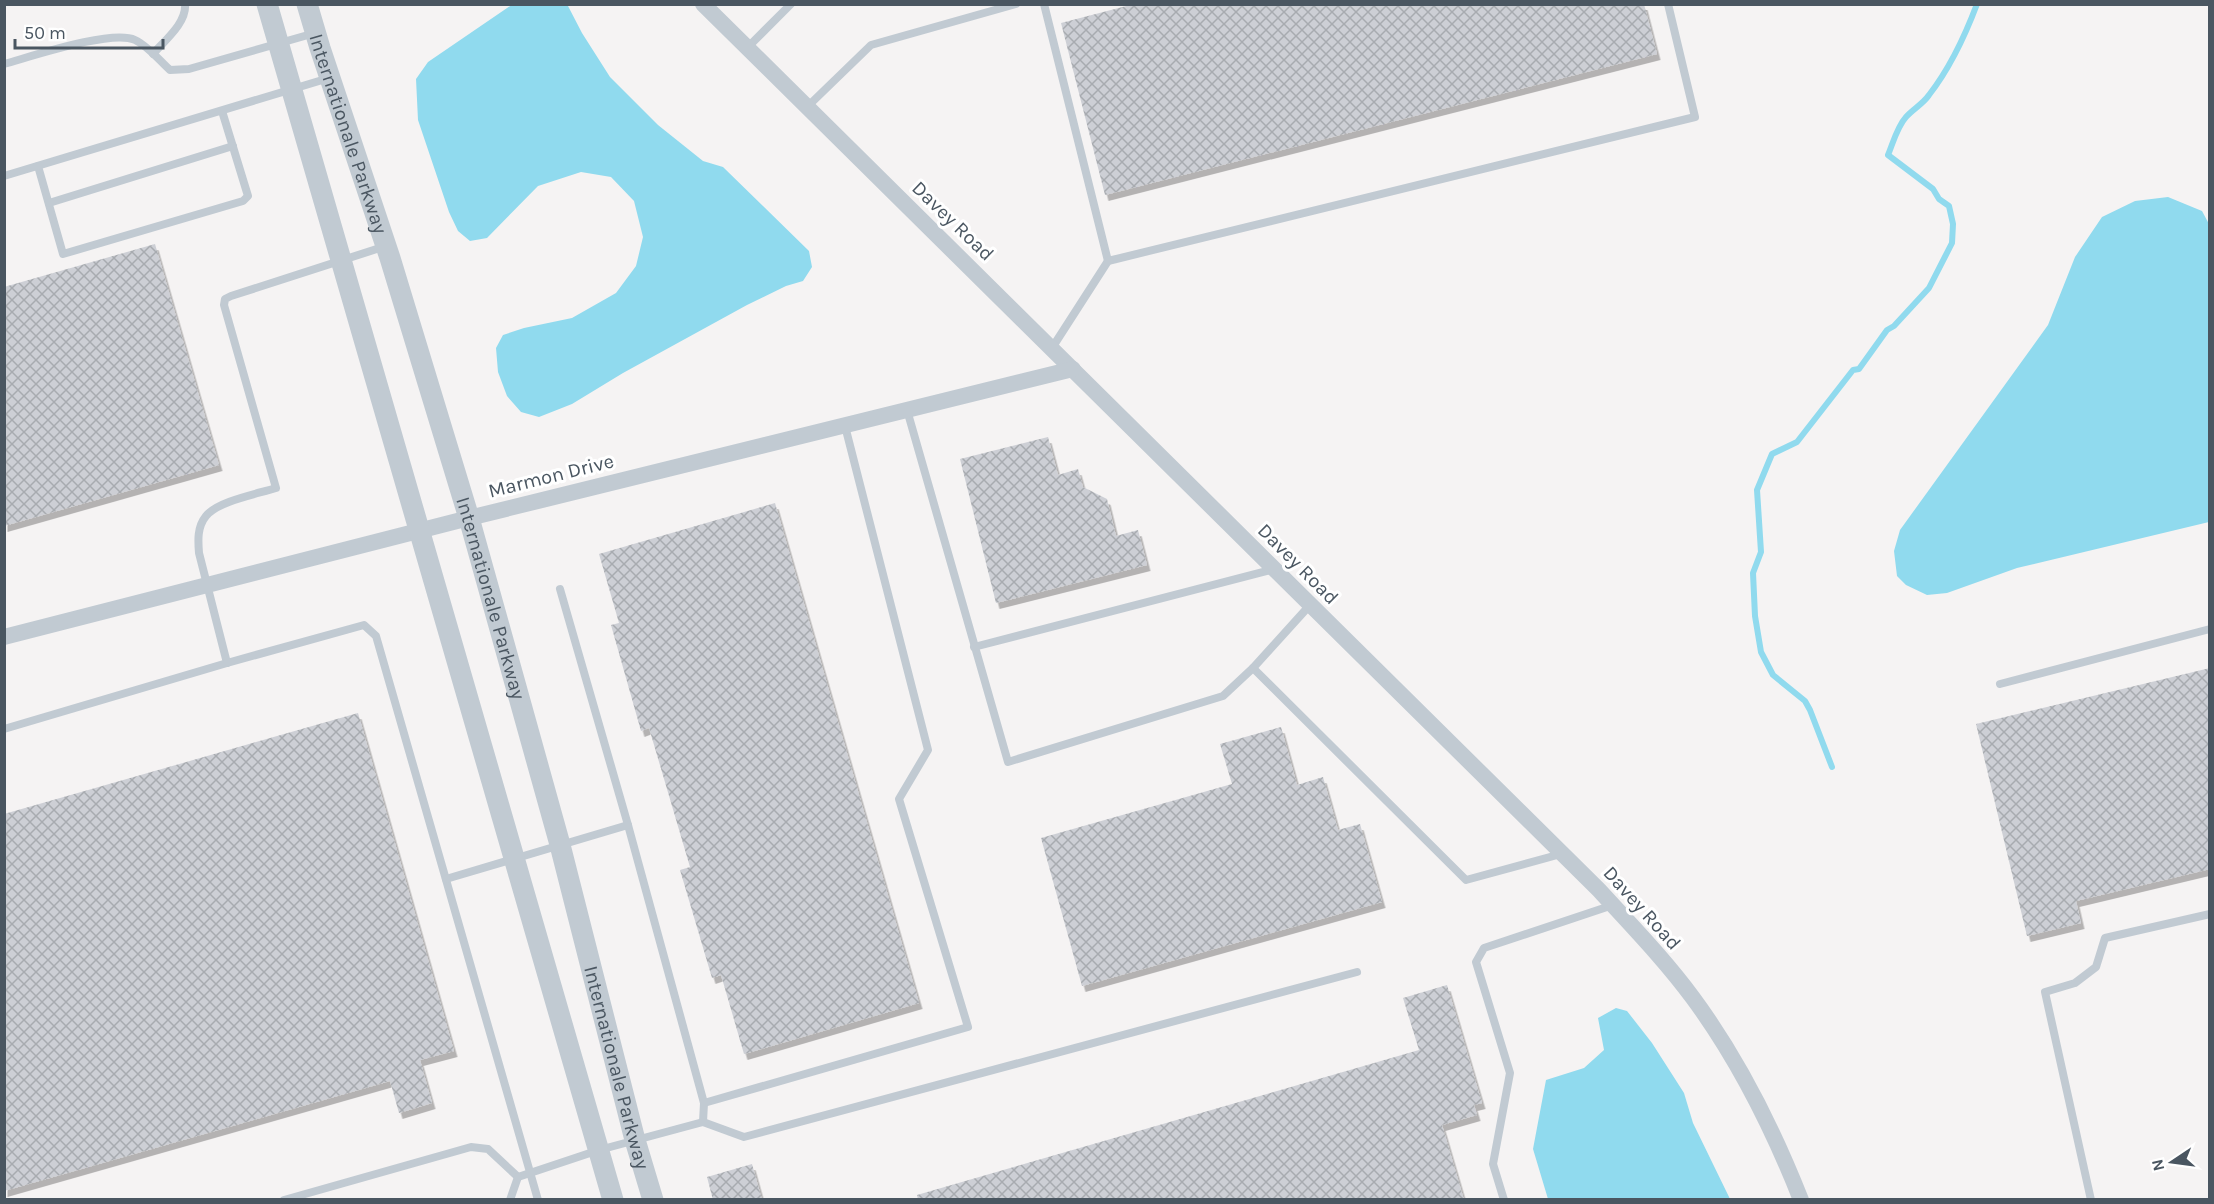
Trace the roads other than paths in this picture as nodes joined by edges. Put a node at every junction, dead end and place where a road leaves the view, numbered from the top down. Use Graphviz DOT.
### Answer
graph roads {
  1 [pos="184,4"];
  2 [pos="267,4"];
  3 [pos="307,4"];
  4 [pos="703,4"];
  5 [pos="791,4"];
  6 [pos="1016,4"];
  7 [pos="1044,4"];
  8 [pos="1668,4"];
  9 [pos="315,33"];
  10 [pos="279,44"];
  11 [pos="747,48"];
  12 [pos="153,54"];
  13 [pos="4,64"];
  14 [pos="330,78"];
  15 [pos="292,91"];
  16 [pos="807,107"];
  17 [pos="222,111"];
  18 [pos="233,146"];
  19 [pos="38,166"];
  20 [pos="4,176"];
  21 [pos="49,203"];
  22 [pos="386,246"];
  23 [pos="342,260"];
  24 [pos="1108,261"];
  25 [pos="1052,348"];
  26 [pos="1073,369"];
  27 [pos="907,410"];
  28 [pos="845,426"];
  29 [pos="469,518"];
  30 [pos="421,531"];
  31 [pos="1274,569"];
  32 [pos="207,585"];
  33 [pos="561,589"];
  34 [pos="1310,605"];
  35 [pos="2210,629"];
  36 [pos="4,637"];
  37 [pos="974,647"];
  38 [pos="227,663"];
  39 [pos="1253,668"];
  40 [pos="2000,684"];
  41 [pos="4,729"];
  42 [pos="628,825"];
  43 [pos="560,844"];
  44 [pos="1562,854"];
  45 [pos="515,860"];
  46 [pos="446,879"];
  47 [pos="1613,905"];
  48 [pos="2210,914"];
  49 [pos="1357,972"];
  50 [pos="704,1103"];
  51 [pos="703,1122"];
  52 [pos="635,1140"];
  53 [pos="599,1150"];
  54 [pos="531,1174"];
  55 [pos="518,1177"];
  56 [pos="284,1200"];
  57 [pos="510,1200"];
  58 [pos="538,1200"];
  59 [pos="613,1200"];
  60 [pos="653,1200"];
  61 [pos="1504,1200"];
  62 [pos="1801,1200"];
  63 [pos="2091,1200"];
  1 -- 12 [label="lane"];
  2 -- 10 [label="street, Internationale Parkway"];
  3 -- 9 [label="street, Internationale Parkway"];
  4 -- 11 [label="street, Davey Road"];
  5 -- 11 [label="lane"];
  6 -- 16 [label="lane"];
  7 -- 24 [label="lane"];
  8 -- 24 [label="lane"];
  9 -- 10 [label="lane"];
  9 -- 14 [label="street, Internationale Parkway"];
  10 -- 12 [label="lane"];
  10 -- 15 [label="street, Internationale Parkway"];
  11 -- 16 [label="street, Davey Road"];
  12 -- 13 [label="lane"];
  14 -- 15 [label="lane"];
  14 -- 22 [label="street, Internationale Parkway"];
  15 -- 17 [label="lane"];
  15 -- 23 [label="street, Internationale Parkway"];
  16 -- 25 [label="street, Davey Road"];
  17 -- 18 [label="lane"];
  17 -- 19 [label="lane"];
  18 -- 21 [label="lane"];
  18 -- 21 [label="lane"];
  19 -- 20 [label="lane"];
  19 -- 21 [label="lane"];
  22 -- 23 [label="lane"];
  22 -- 29 [label="street, Internationale Parkway"];
  23 -- 30 [label="street, Internationale Parkway"];
  23 -- 32 [label="lane"];
  24 -- 25 [label="lane"];
  25 -- 26 [label="street, Davey Road"];
  26 -- 27 [label="street, Marmon Drive"];
  26 -- 31 [label="street, Davey Road"];
  27 -- 28 [label="street, Marmon Drive"];
  27 -- 37 [label="lane"];
  28 -- 29 [label="street, Marmon Drive"];
  28 -- 50 [label="lane"];
  29 -- 30 [label="street, Marmon Drive"];
  29 -- 43 [label="street, Internationale Parkway"];
  30 -- 32 [label="street, Marmon Drive"];
  30 -- 45 [label="street, Internationale Parkway"];
  31 -- 34 [label="street, Davey Road"];
  31 -- 37 [label="lane"];
  32 -- 36 [label="street, Marmon Drive"];
  32 -- 38 [label="lane"];
  33 -- 42 [label="lane"];
  34 -- 39 [label="lane"];
  34 -- 44 [label="street, Davey Road"];
  35 -- 40 [label="lane"];
  37 -- 39 [label="lane"];
  38 -- 41 [label="lane"];
  38 -- 46 [label="lane"];
  39 -- 44 [label="lane"];
  42 -- 43 [label="lane"];
  42 -- 50 [label="lane"];
  43 -- 45 [label="lane"];
  43 -- 52 [label="street, Internationale Parkway"];
  44 -- 47 [label="street, Davey Road"];
  45 -- 46 [label="lane"];
  45 -- 53 [label="street, Internationale Parkway"];
  46 -- 54 [label="lane"];
  47 -- 61 [label="lane"];
  47 -- 62 [label="street, Davey Road"];
  48 -- 63 [label="lane"];
  49 -- 51 [label="lane"];
  50 -- 51 [label="lane"];
  51 -- 52 [label="lane"];
  52 -- 53 [label="lane"];
  52 -- 60 [label="street, Internationale Parkway"];
  53 -- 54 [label="lane"];
  53 -- 59 [label="street, Internationale Parkway"];
  54 -- 55 [label="lane"];
  54 -- 58 [label="lane"];
  55 -- 56 [label="lane"];
  55 -- 57 [label="lane"];
}
